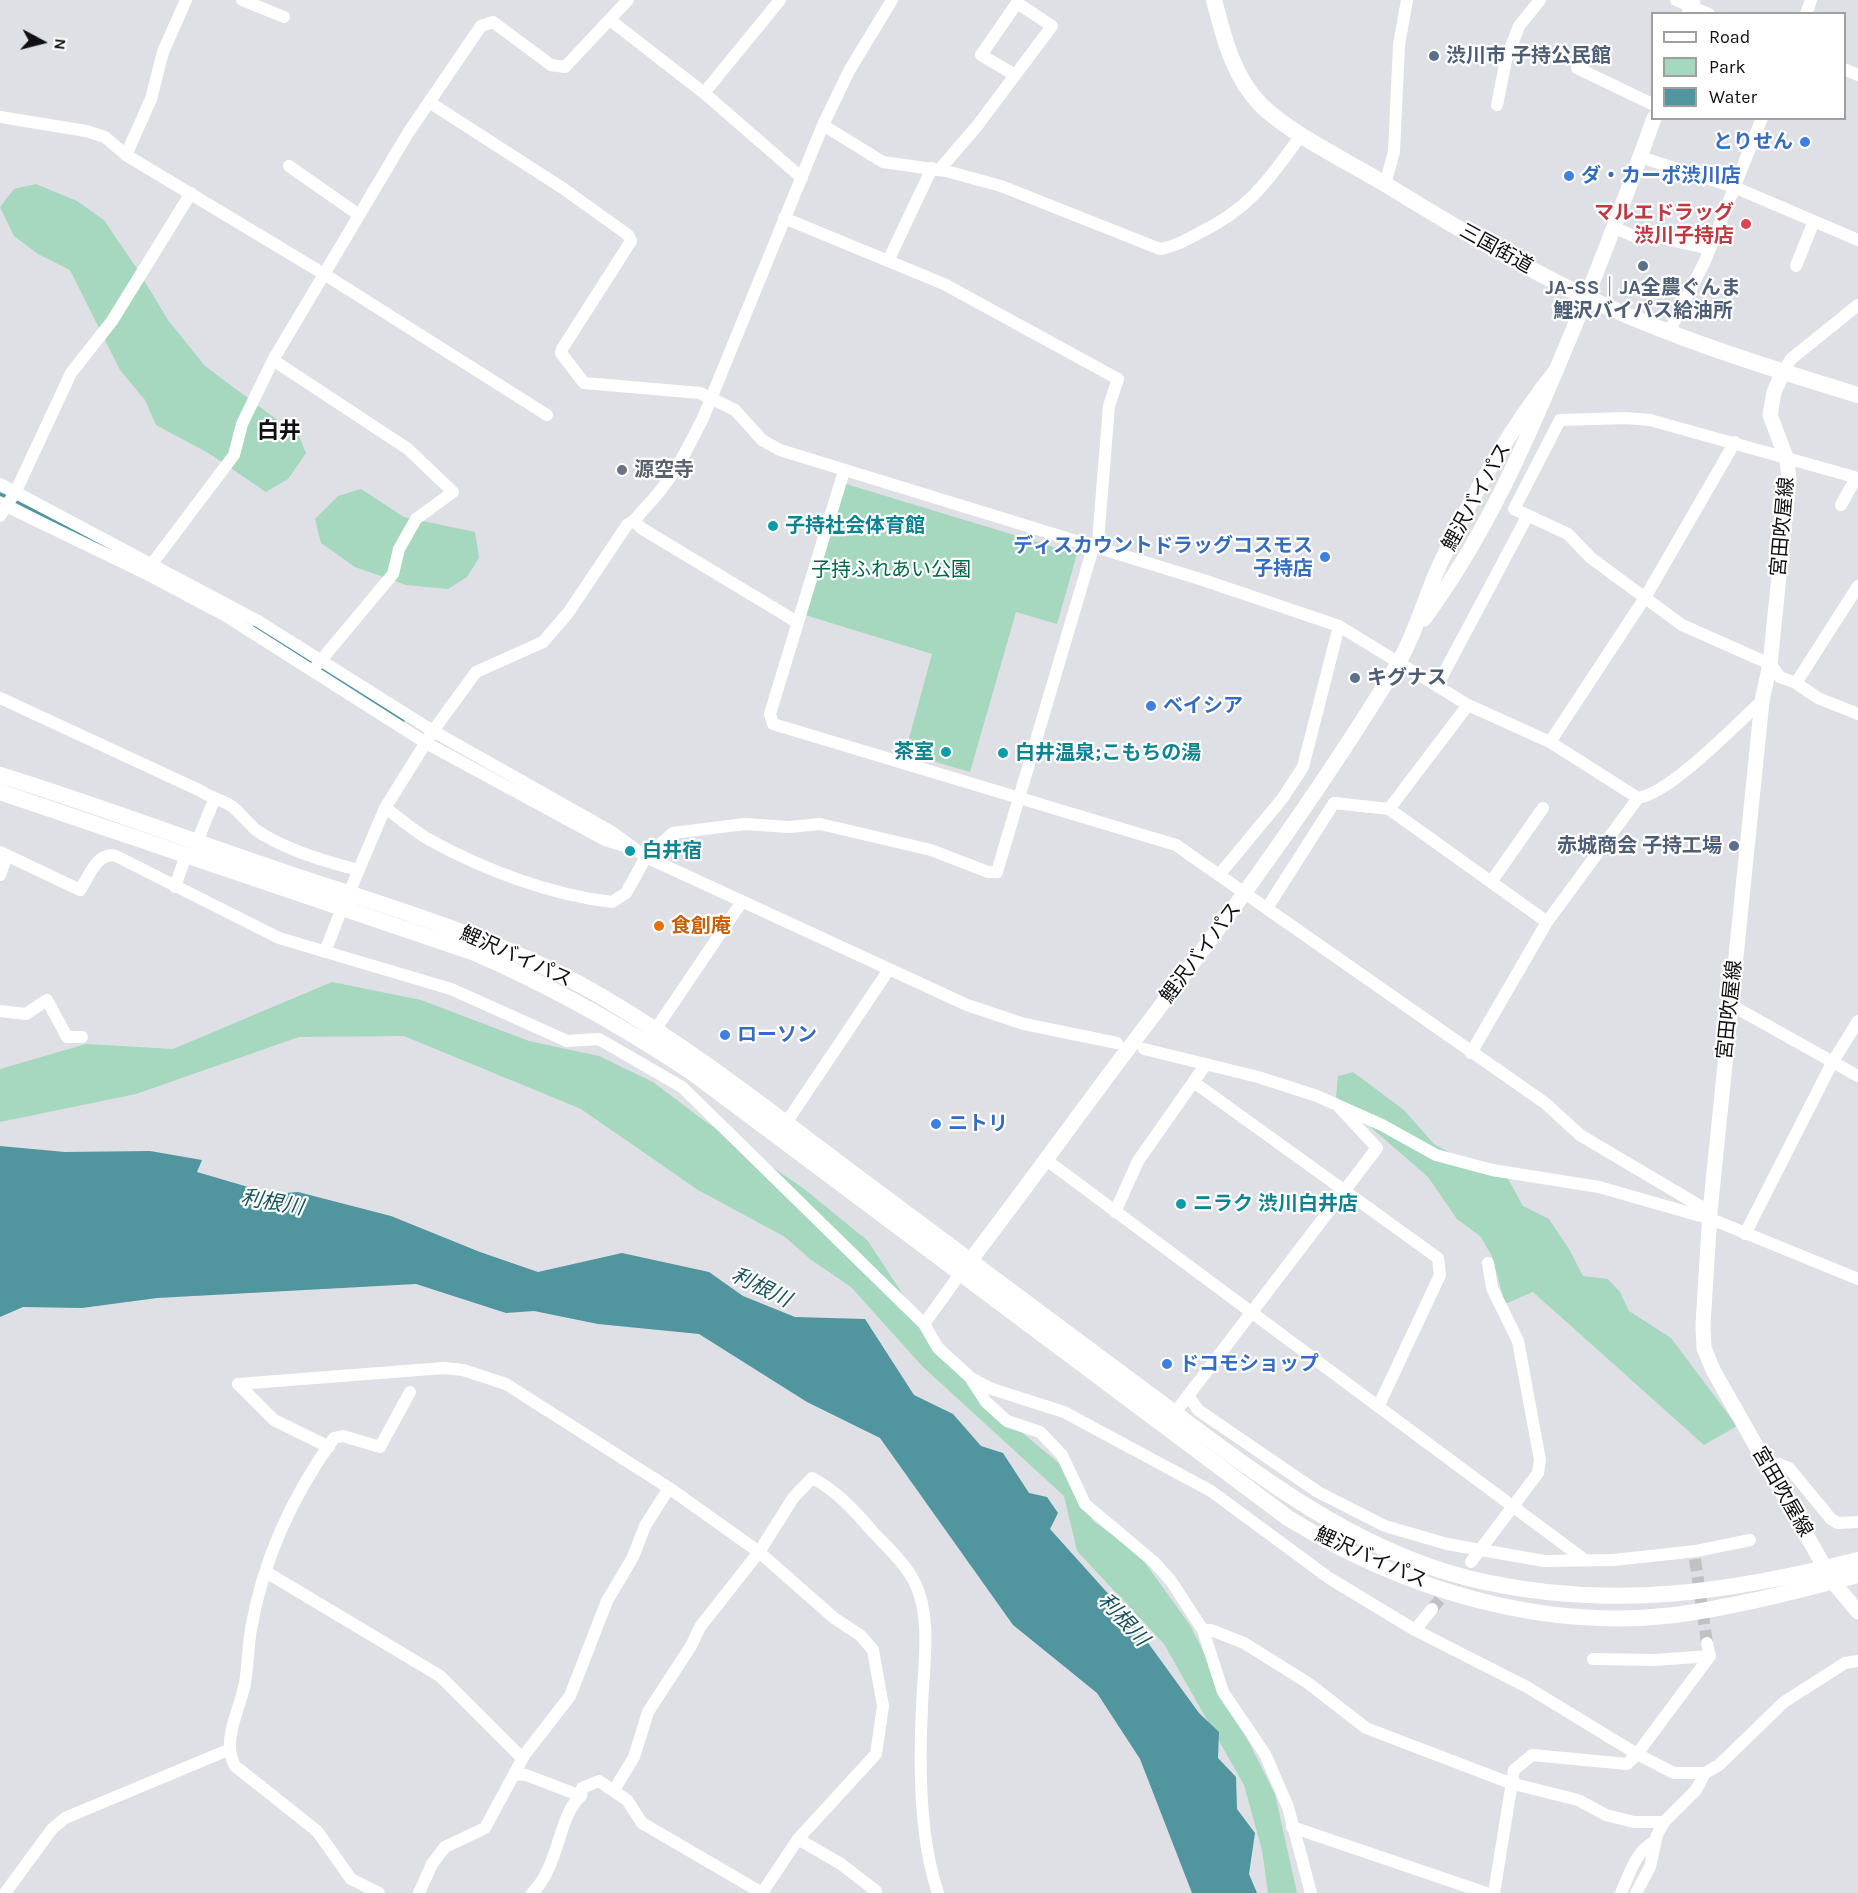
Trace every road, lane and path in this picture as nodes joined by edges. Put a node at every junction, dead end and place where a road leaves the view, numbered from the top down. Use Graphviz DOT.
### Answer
graph roads {
  1 [pos="186,0"];
  2 [pos="242,0"];
  3 [pos="628,0"];
  4 [pos="780,0"];
  5 [pos="892,0"];
  6 [pos="1214,0"];
  7 [pos="1407,0"];
  8 [pos="1540,0"];
  9 [pos="1676,0"];
  10 [pos="1691,7"];
  11 [pos="284,17"];
  12 [pos="610,20"];
  13 [pos="1577,68"];
  14 [pos="1015,75"];
  15 [pos="704,93"];
  16 [pos="429,102"];
  17 [pos="1651,103"];
  18 [pos="1497,105"];
  19 [pos="0,117"];
  20 [pos="1653,120"];
  21 [pos="1761,120"];
  22 [pos="823,125"];
  23 [pos="1302,134"];
  24 [pos="126,154"];
  25 [pos="1640,157"];
  26 [pos="289,166"];
  27 [pos="935,169"];
  28 [pos="802,178"];
  29 [pos="1385,184"];
  30 [pos="1734,187"];
  31 [pos="191,193"];
  32 [pos="359,215"];
  33 [pos="784,219"];
  34 [pos="1814,221"];
  35 [pos="1614,228"];
  36 [pos="1858,240"];
  37 [pos="1710,249"];
  38 [pos="888,261"];
  39 [pos="1796,266"];
  40 [pos="324,274"];
  41 [pos="1587,297"];
  42 [pos="1858,305"];
  43 [pos="1670,332"];
  44 [pos="273,360"];
  45 [pos="1557,369"];
  46 [pos="1783,372"];
  47 [pos="1858,395"];
  48 [pos="709,397"];
  49 [pos="547,415"];
  50 [pos="1735,442"];
  51 [pos="1787,460"];
  52 [pos="844,471"];
  53 [pos="1857,478"];
  54 [pos="0,484"];
  55 [pos="7,502"];
  56 [pos="1841,505"];
  57 [pos="1528,515"];
  58 [pos="635,521"];
  59 [pos="1093,548"];
  60 [pos="148,568"];
  61 [pos="1858,586"];
  62 [pos="1646,596"];
  63 [pos="797,622"];
  64 [pos="1339,626"];
  65 [pos="1413,633"];
  66 [pos="1399,662"];
  67 [pos="1770,664"];
  68 [pos="317,666"];
  69 [pos="1796,683"];
  70 [pos="1437,686"];
  71 [pos="0,698"];
  72 [pos="1762,701"];
  73 [pos="1468,705"];
  74 [pos="1858,714"];
  75 [pos="429,737"];
  76 [pos="1550,742"];
  77 [pos="0,775"];
  78 [pos="0,792"];
  79 [pos="1638,798"];
  80 [pos="1020,799"];
  81 [pos="214,800"];
  82 [pos="385,808"];
  83 [pos="1543,808"];
  84 [pos="1389,809"];
  85 [pos="192,849"];
  86 [pos="4,853"];
  87 [pos="646,857"];
  88 [pos="359,870"];
  89 [pos="0,875"];
  90 [pos="1221,875"];
  91 [pos="1491,882"];
  92 [pos="174,886"];
  93 [pos="345,900"];
  94 [pos="741,903"];
  95 [pos="1265,906"];
  96 [pos="1547,922"];
  97 [pos="325,952"];
  98 [pos="888,971"];
  99 [pos="1731,1005"];
  100 [pos="0,1011"];
  101 [pos="1858,1021"];
  102 [pos="82,1037"];
  103 [pos="651,1037"];
  104 [pos="1117,1043"];
  105 [pos="1144,1048"];
  106 [pos="1471,1053"];
  107 [pos="1832,1063"];
  108 [pos="1206,1064"];
  109 [pos="1858,1076"];
  110 [pos="1195,1083"];
  111 [pos="1335,1102"];
  112 [pos="786,1123"];
  113 [pos="1045,1160"];
  114 [pos="1344,1189"];
  115 [pos="1115,1212"];
  116 [pos="1711,1215"];
  117 [pos="1745,1234"];
  118 [pos="1488,1263"];
  119 [pos="965,1268"];
  120 [pos="1858,1279"];
  121 [pos="1250,1311"];
  122 [pos="924,1324"];
  123 [pos="971,1378"];
  124 [pos="410,1392"];
  125 [pos="1188,1395"];
  126 [pos="1379,1406"];
  127 [pos="1169,1419"];
  128 [pos="328,1446"];
  129 [pos="1766,1468"];
  130 [pos="669,1488"];
  131 [pos="1514,1506"];
  132 [pos="1858,1522"];
  133 [pos="1750,1540"];
  134 [pos="759,1552"];
  135 [pos="1475,1556"];
  136 [pos="1585,1560"];
  137 [pos="1858,1560"];
  138 [pos="266,1572"];
  139 [pos="1830,1575"];
  140 [pos="1858,1575"];
  141 [pos="1432,1609"];
  142 [pos="1858,1612"];
  143 [pos="1203,1630"];
  144 [pos="1415,1630"];
  145 [pos="1593,1659"];
  146 [pos="1858,1661"];
  147 [pos="228,1750"];
  148 [pos="1637,1754"];
  149 [pos="522,1758"];
  150 [pos="1705,1773"];
  151 [pos="515,1774"];
  152 [pos="1510,1783"];
  153 [pos="614,1790"];
  154 [pos="581,1796"];
  155 [pos="1664,1822"];
  156 [pos="1292,1827"];
  157 [pos="798,1839"];
  158 [pos="1655,1841"];
  159 [pos="5,1893"];
  160 [pos="379,1893"];
  161 [pos="419,1893"];
  162 [pos="532,1893"];
  163 [pos="762,1893"];
  164 [pos="876,1893"];
  165 [pos="938,1893"];
  166 [pos="1311,1893"];
  167 [pos="1486,1893"];
  168 [pos="1494,1893"];
  169 [pos="1621,1893"];
  170 [pos="1636,1893"];
  1 -- 24 [label="street"];
  2 -- 11 [label="street"];
  3 -- 12 [label="street"];
  4 -- 15 [label="street"];
  5 -- 22 [label="street"];
  6 -- 23 [label="highway, 三国街道"];
  7 -- 29 [label="street"];
  8 -- 18 [label="street"];
  9 -- 10 [label="street"];
  12 -- 15 [label="street"];
  12 -- 16 [label="street"];
  13 -- 17 [label="street"];
  14 -- 14 [label="street"];
  14 -- 27 [label="street"];
  15 -- 28 [label="street"];
  16 -- 32 [label="street"];
  16 -- 48 [label="street"];
  19 -- 24 [label="street"];
  20 -- 25 [label="main road, 鯉沢バイパス"];
  21 -- 30 [label="street"];
  22 -- 27 [label="street"];
  22 -- 28 [label="street"];
  23 -- 27 [label="street"];
  23 -- 29 [label="highway, 三国街道"];
  24 -- 31 [label="street"];
  25 -- 30 [label="street"];
  25 -- 35 [label="main road, 鯉沢バイパス"];
  26 -- 32 [label="street"];
  27 -- 38 [label="street"];
  28 -- 33 [label="street"];
  29 -- 41 [label="highway, 三国街道"];
  30 -- 34 [label="street"];
  30 -- 37 [label="street"];
  31 -- 40 [label="street"];
  31 -- 55 [label="street"];
  32 -- 40 [label="street"];
  33 -- 38 [label="street"];
  33 -- 48 [label="street"];
  34 -- 36 [label="street"];
  34 -- 39 [label="street"];
  35 -- 37 [label="street"];
  35 -- 41 [label="main road, 鯉沢バイパス"];
  37 -- 43 [label="street"];
  38 -- 59 [label="street"];
  40 -- 44 [label="street"];
  40 -- 49 [label="street"];
  41 -- 43 [label="highway, 三国街道"];
  41 -- 45 [label="main road, 鯉沢バイパス"];
  42 -- 46 [label="street"];
  43 -- 46 [label="highway, 三国街道"];
  44 -- 60 [label="street"];
  44 -- 68 [label="street"];
  45 -- 65 [label="main road, 鯉沢バイパス"];
  45 -- 65 [label="main road, 鯉沢バイパス"];
  46 -- 47 [label="highway, 三国街道"];
  46 -- 51 [label="main road, 宮田吹屋線"];
  48 -- 52 [label="street"];
  48 -- 58 [label="street"];
  50 -- 51 [label="street"];
  50 -- 57 [label="street"];
  50 -- 62 [label="street"];
  51 -- 53 [label="street"];
  51 -- 67 [label="main road, 宮田吹屋線"];
  52 -- 59 [label="street"];
  52 -- 63 [label="street"];
  53 -- 56 [label="street"];
  54 -- 55 [label="street"];
  55 -- 60 [label="street"];
  55 -- 60 [label="street"];
  57 -- 62 [label="street"];
  57 -- 70 [label="street"];
  58 -- 63 [label="street"];
  58 -- 75 [label="street"];
  59 -- 64 [label="street"];
  59 -- 80 [label="street"];
  60 -- 68 [label="street"];
  61 -- 69 [label="street"];
  62 -- 67 [label="street"];
  62 -- 76 [label="street"];
  63 -- 80 [label="street"];
  64 -- 66 [label="street"];
  64 -- 90 [label="street"];
  65 -- 66 [label="main road, 鯉沢バイパス"];
  66 -- 70 [label="street"];
  66 -- 113 [label="main road, 鯉沢バイパス"];
  67 -- 69 [label="street"];
  67 -- 72 [label="main road, 宮田吹屋線"];
  68 -- 75 [label="street"];
  69 -- 74 [label="street"];
  70 -- 73 [label="street"];
  71 -- 81 [label="street"];
  72 -- 79 [label="street"];
  72 -- 99 [label="main road, 宮田吹屋線"];
  73 -- 76 [label="street"];
  73 -- 84 [label="street"];
  75 -- 82 [label="street"];
  75 -- 87 [label="street"];
  76 -- 79 [label="street"];
  77 -- 85 [label="highway, 鯉沢バイパス"];
  78 -- 85 [label="highway, 鯉沢バイパス"];
  79 -- 96 [label="street"];
  80 -- 87 [label="street"];
  80 -- 90 [label="street"];
  81 -- 85 [label="street"];
  81 -- 88 [label="street"];
  82 -- 87 [label="street"];
  82 -- 88 [label="street"];
  83 -- 91 [label="street"];
  84 -- 91 [label="street"];
  84 -- 95 [label="street"];
  85 -- 92 [label="street"];
  85 -- 93 [label="highway, 鯉沢バイパス"];
  86 -- 89 [label="street"];
  86 -- 92 [label="street"];
  87 -- 94 [label="street"];
  88 -- 93 [label="street"];
  90 -- 95 [label="street"];
  91 -- 96 [label="street"];
  92 -- 97 [label="street"];
  93 -- 97 [label="street"];
  93 -- 103 [label="highway, 鯉沢バイパス"];
  94 -- 98 [label="street"];
  94 -- 103 [label="street"];
  95 -- 106 [label="street"];
  96 -- 106 [label="street"];
  97 -- 122 [label="street"];
  98 -- 104 [label="street"];
  98 -- 112 [label="street"];
  99 -- 107 [label="street"];
  99 -- 116 [label="main road, 宮田吹屋線"];
  100 -- 102 [label="street"];
  101 -- 107 [label="street"];
  103 -- 112 [label="highway, 鯉沢バイパス"];
  103 -- 119 [label="highway, 鯉沢バイパス"];
  105 -- 108 [label="street"];
  106 -- 116 [label="street"];
  107 -- 109 [label="street"];
  107 -- 117 [label="street"];
  108 -- 110 [label="street"];
  108 -- 111 [label="street"];
  110 -- 114 [label="street"];
  110 -- 115 [label="street"];
  111 -- 114 [label="street"];
  111 -- 116 [label="street"];
  112 -- 119 [label="highway, 鯉沢バイパス"];
  113 -- 115 [label="street"];
  113 -- 119 [label="main road, 鯉沢バイパス"];
  114 -- 121 [label="street"];
  114 -- 126 [label="street"];
  115 -- 121 [label="street"];
  116 -- 117 [label="street"];
  116 -- 129 [label="main road, 宮田吹屋線"];
  117 -- 120 [label="street"];
  118 -- 131 [label="street"];
  119 -- 122 [label="street"];
  119 -- 127 [label="highway, 鯉沢バイパス"];
  121 -- 125 [label="street"];
  121 -- 126 [label="street"];
  122 -- 123 [label="street"];
  123 -- 143 [label="street"];
  123 -- 144 [label="street"];
  124 -- 128 [label="street"];
  125 -- 127 [label="street"];
  125 -- 135 [label="street"];
  126 -- 131 [label="street"];
  127 -- 139 [label="highway, 鯉沢バイパス"];
  128 -- 130 [label="street"];
  128 -- 138 [label="street"];
  129 -- 132 [label="street"];
  129 -- 139 [label="main road, 宮田吹屋線"];
  130 -- 134 [label="street"];
  130 -- 149 [label="street"];
  131 -- 135 [label="street"];
  131 -- 136 [label="street"];
  133 -- 136 [label="street"];
  134 -- 153 [label="street"];
  134 -- 157 [label="street"];
  134 -- 165 [label="street"];
  135 -- 136 [label="street"];
  137 -- 139 [label="highway, 鯉沢バイパス"];
  138 -- 147 [label="street"];
  138 -- 149 [label="street"];
  139 -- 140 [label="highway, 鯉沢バイパス"];
  139 -- 142 [label="main road, 宮田吹屋線"];
  141 -- 144 [label="street"];
  143 -- 152 [label="street"];
  143 -- 156 [label="street"];
  144 -- 148 [label="street"];
  145 -- 148 [label="street"];
  146 -- 150 [label="street"];
  147 -- 159 [label="street"];
  147 -- 160 [label="street"];
  148 -- 150 [label="street"];
  148 -- 152 [label="street"];
  149 -- 151 [label="street"];
  150 -- 155 [label="street"];
  151 -- 154 [label="street"];
  151 -- 161 [label="street"];
  152 -- 155 [label="street"];
  152 -- 168 [label="street"];
  153 -- 154 [label="street"];
  153 -- 163 [label="street"];
  154 -- 162 [label="street"];
  155 -- 158 [label="street"];
  156 -- 166 [label="street"];
  156 -- 167 [label="street"];
  157 -- 163 [label="street"];
  157 -- 164 [label="street"];
  158 -- 169 [label="street"];
  158 -- 170 [label="street"];
}
